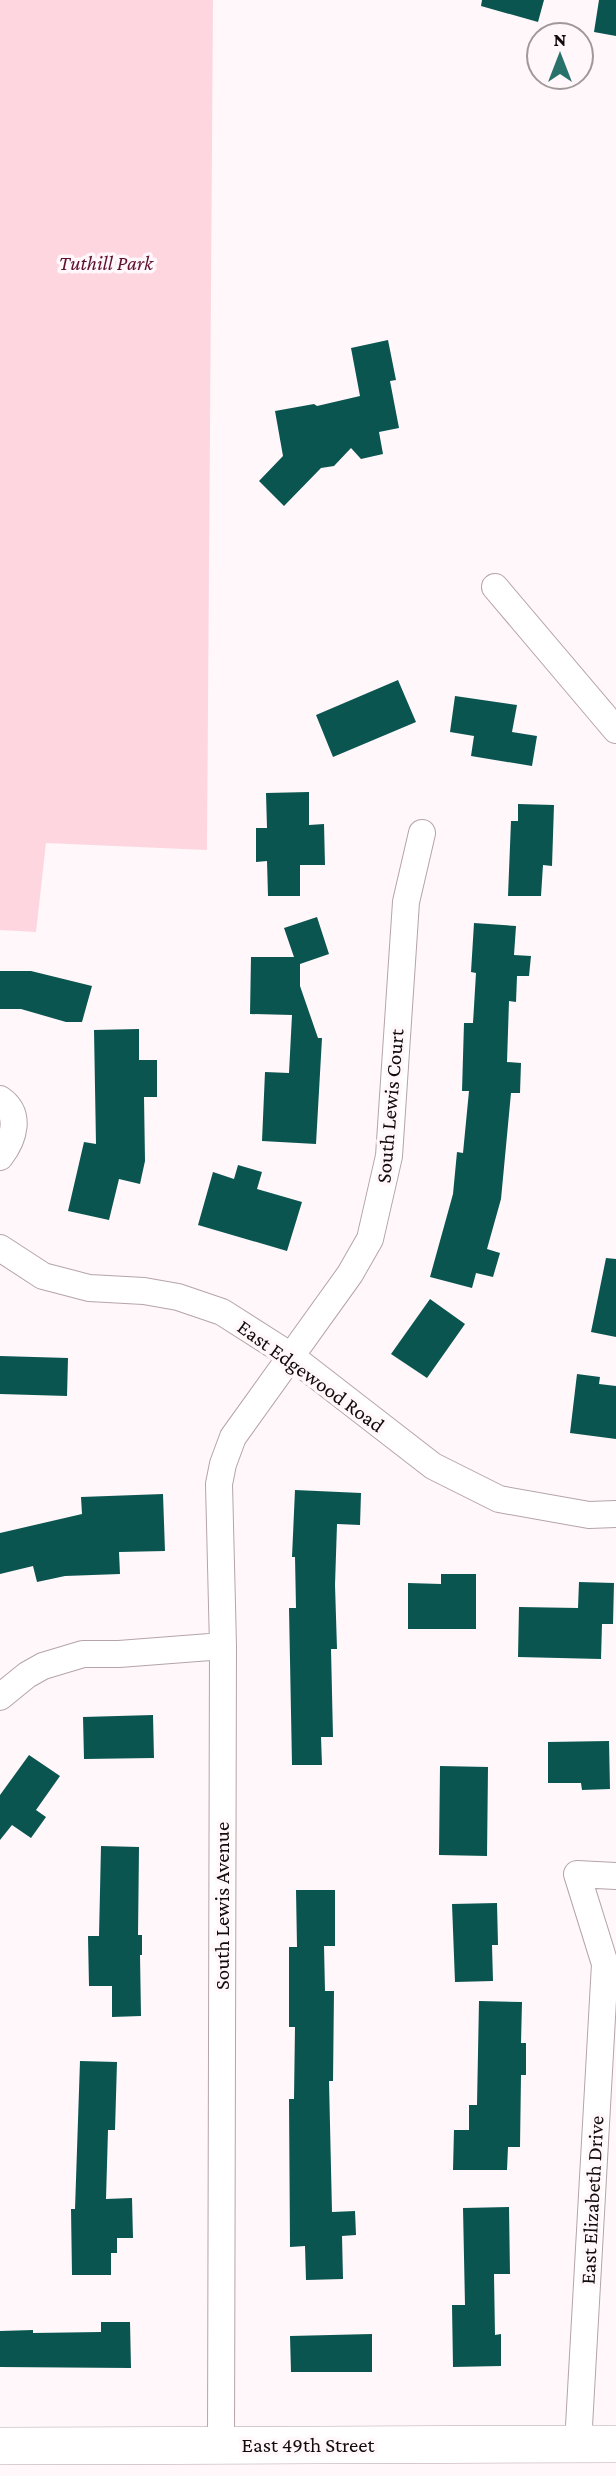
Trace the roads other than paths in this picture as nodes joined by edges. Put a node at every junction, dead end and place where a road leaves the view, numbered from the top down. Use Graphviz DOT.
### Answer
graph roads {
  1 [pos="495,587"];
  2 [pos="616,730"];
  3 [pos="422,833"];
  4 [pos="0,1099"];
  5 [pos="0,1157"];
  6 [pos="0,1248"];
  7 [pos="291,1356"];
  8 [pos="616,1514"];
  9 [pos="222,1646"];
  10 [pos="0,1697"];
  11 [pos="616,1876"];
  12 [pos="578,2444"];
  13 [pos="616,2444"];
  14 [pos="0,2446"];
  15 [pos="221,2460"];
  1 -- 2 [label="street"];
  3 -- 7 [label="street, South Lewis Court"];
  4 -- 5 [label="street"];
  6 -- 7 [label="street, East Edgewood Road"];
  7 -- 8 [label="street, East Edgewood Road"];
  7 -- 9 [label="street, South Lewis Avenue"];
  9 -- 10 [label="street"];
  9 -- 15 [label="street, South Lewis Avenue"];
  11 -- 12 [label="street, East Elizabeth Drive"];
  12 -- 13 [label="street, East 49th Street"];
  12 -- 15 [label="street, East 49th Street"];
  14 -- 15 [label="street, East 49th Street"];
}
